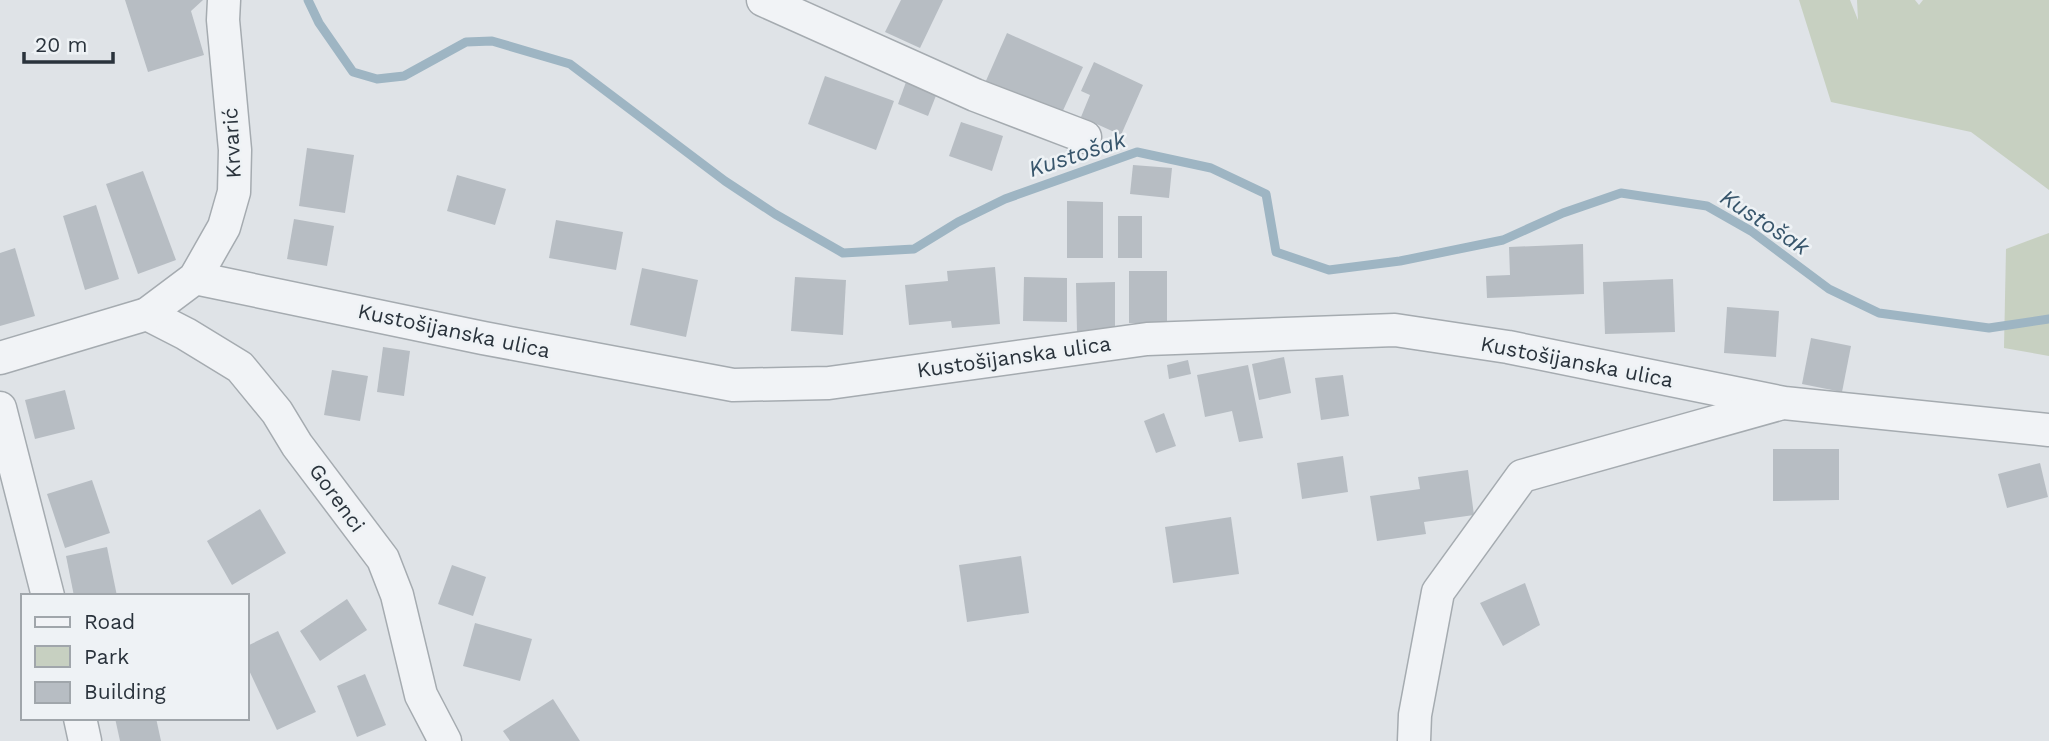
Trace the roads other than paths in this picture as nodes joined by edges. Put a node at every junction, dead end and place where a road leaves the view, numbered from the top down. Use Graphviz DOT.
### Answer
graph roads {
  1 [pos="223,0"];
  2 [pos="763,0"];
  3 [pos="1085,136"];
  4 [pos="195,278"];
  5 [pos="147,314"];
  6 [pos="0,358"];
  7 [pos="1784,403"];
  8 [pos="0,408"];
  9 [pos="2049,430"];
  10 [pos="47,594"];
  11 [pos="80,720"];
  12 [pos="85,741"];
  13 [pos="445,741"];
  14 [pos="1414,741"];
  1 -- 4 [label="street, Krvarić"];
  2 -- 3 [label="street"];
  4 -- 5 [label="street"];
  4 -- 7 [label="street, Kustošijanska ulica"];
  5 -- 6 [label="street"];
  5 -- 13 [label="street, Gorenci"];
  7 -- 9 [label="street, Kustošijanska ulica"];
  7 -- 14 [label="street"];
  8 -- 10 [label="street"];
  11 -- 12 [label="street"];
}
